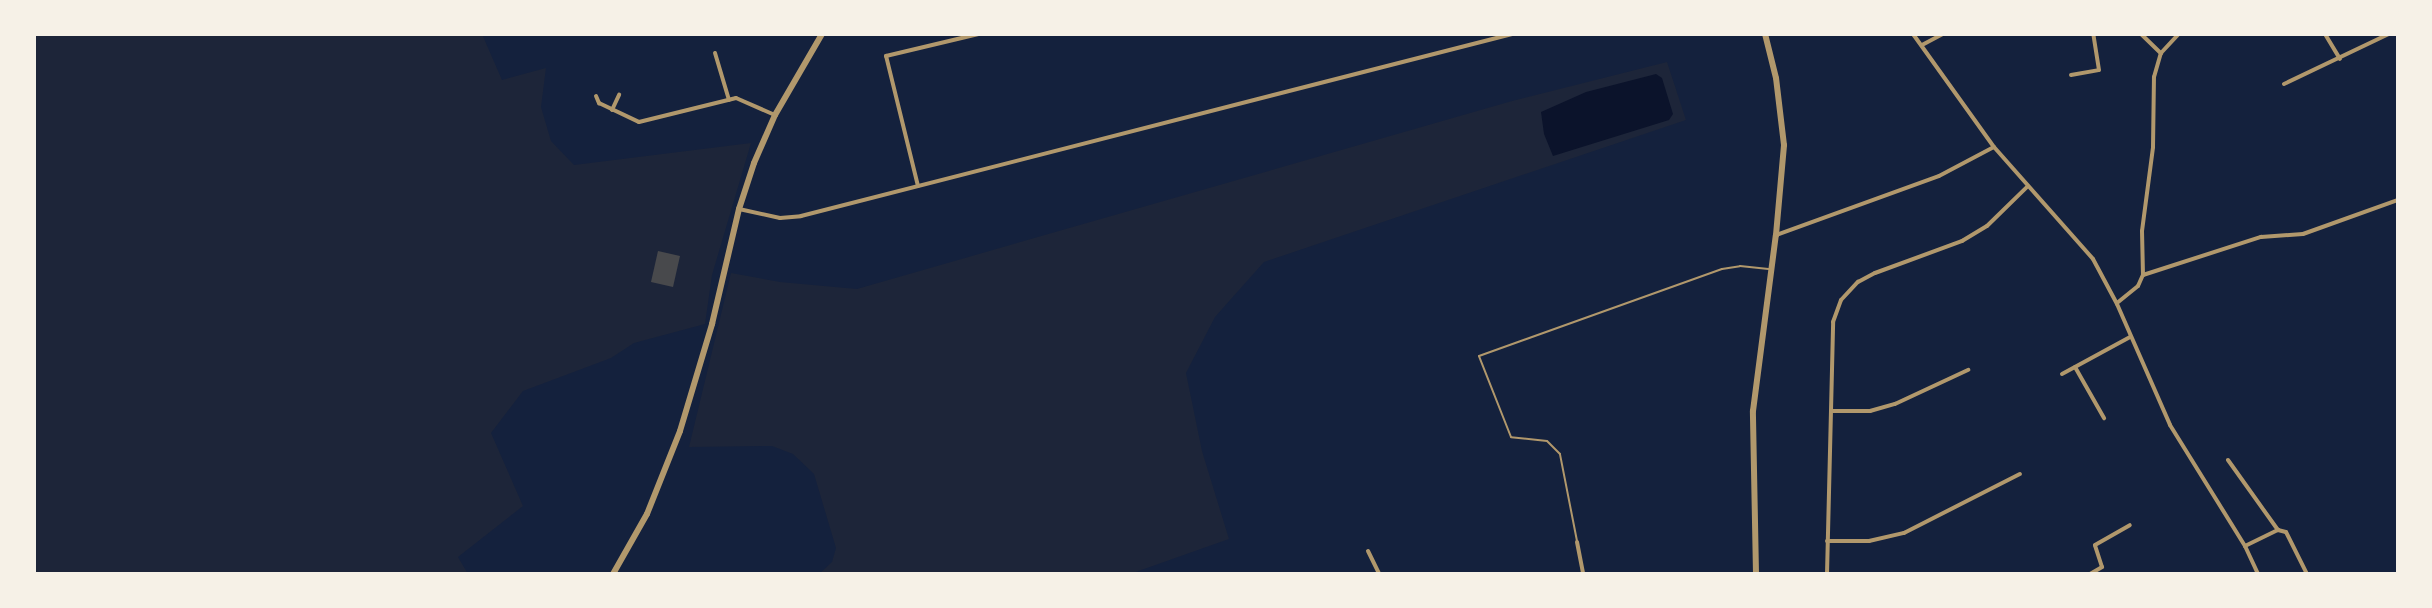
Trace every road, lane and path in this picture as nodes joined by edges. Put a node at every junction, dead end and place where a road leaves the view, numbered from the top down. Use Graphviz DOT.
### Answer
graph roads {
  1 [pos="822,34"];
  2 [pos="978,34"];
  3 [pos="1512,34"];
  4 [pos="1765,34"];
  5 [pos="1913,34"];
  6 [pos="1943,34"];
  7 [pos="2093,34"];
  8 [pos="2141,34"];
  9 [pos="2179,34"];
  10 [pos="2325,34"];
  11 [pos="2389,34"];
  12 [pos="1501,35"];
  13 [pos="1922,45"];
  14 [pos="715,53"];
  15 [pos="2161,53"];
  16 [pos="2340,59"];
  17 [pos="2071,75"];
  18 [pos="2284,84"];
  19 [pos="619,95"];
  20 [pos="596,96"];
  21 [pos="729,100"];
  22 [pos="612,110"];
  23 [pos="775,115"];
  24 [pos="1994,147"];
  25 [pos="918,186"];
  26 [pos="2028,186"];
  27 [pos="2398,200"];
  28 [pos="739,209"];
  29 [pos="1776,235"];
  30 [pos="1772,269"];
  31 [pos="2143,275"];
  32 [pos="2117,304"];
  33 [pos="2130,337"];
  34 [pos="2075,367"];
  35 [pos="1968,370"];
  36 [pos="2062,374"];
  37 [pos="1832,411"];
  38 [pos="2104,418"];
  39 [pos="2228,460"];
  40 [pos="2020,474"];
  41 [pos="2130,525"];
  42 [pos="2278,530"];
  43 [pos="1827,541"];
  44 [pos="1577,542"];
  45 [pos="2245,546"];
  46 [pos="1368,551"];
  47 [pos="613,574"];
  48 [pos="1379,574"];
  49 [pos="1583,574"];
  50 [pos="1756,574"];
  51 [pos="1827,574"];
  52 [pos="2090,574"];
  53 [pos="2258,574"];
  54 [pos="2307,574"];
  1 -- 23 [label="street"];
  2 -- 25 [label="street"];
  3 -- 12 [label="street"];
  4 -- 29 [label="street"];
  5 -- 13 [label="street"];
  6 -- 13 [label="street"];
  7 -- 17 [label="street"];
  8 -- 15 [label="street"];
  9 -- 15 [label="street"];
  10 -- 16 [label="street"];
  11 -- 16 [label="street"];
  12 -- 25 [label="street"];
  13 -- 24 [label="street"];
  14 -- 21 [label="street"];
  15 -- 31 [label="street"];
  16 -- 18 [label="street"];
  19 -- 22 [label="street"];
  20 -- 22 [label="street"];
  21 -- 22 [label="street"];
  21 -- 23 [label="street"];
  23 -- 28 [label="street"];
  24 -- 26 [label="street"];
  24 -- 29 [label="street"];
  25 -- 28 [label="street"];
  26 -- 32 [label="street"];
  26 -- 37 [label="street"];
  27 -- 31 [label="street"];
  28 -- 47 [label="street"];
  29 -- 30 [label="street"];
  30 -- 44 [label="lane"];
  30 -- 50 [label="street"];
  31 -- 32 [label="street"];
  32 -- 33 [label="street"];
  33 -- 34 [label="street"];
  33 -- 45 [label="street"];
  34 -- 36 [label="street"];
  34 -- 38 [label="street"];
  35 -- 37 [label="street"];
  37 -- 43 [label="street"];
  39 -- 42 [label="street"];
  40 -- 43 [label="street"];
  41 -- 52 [label="street"];
  42 -- 45 [label="street"];
  42 -- 54 [label="street"];
  43 -- 51 [label="street"];
  44 -- 49 [label="street"];
  45 -- 53 [label="street"];
  46 -- 48 [label="street"];
}
